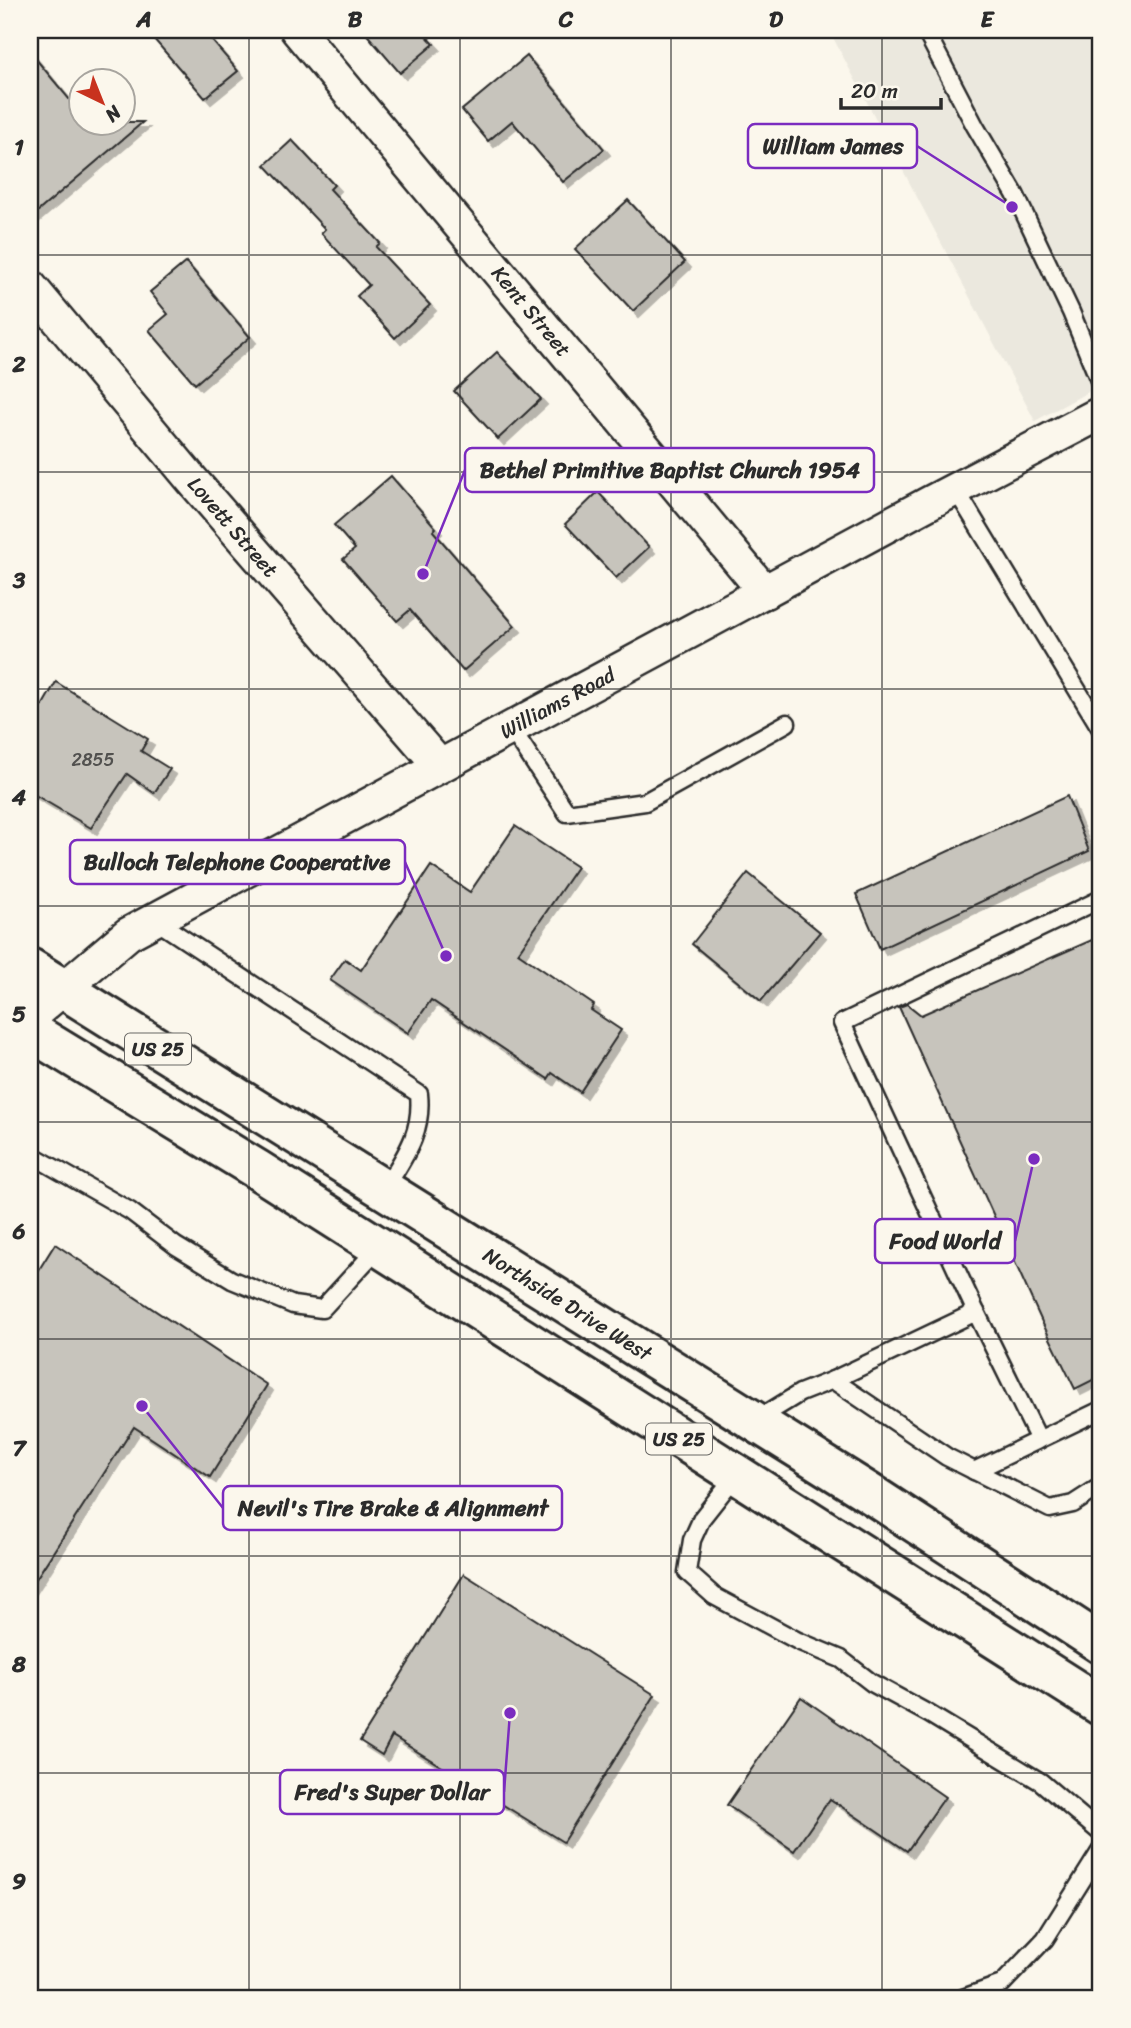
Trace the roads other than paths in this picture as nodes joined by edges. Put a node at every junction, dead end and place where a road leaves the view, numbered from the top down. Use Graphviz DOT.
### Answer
graph roads {
  1 [pos="297,30"];
  2 [pos="925,30"];
  3 [pos="30,286"];
  4 [pos="1101,385"];
  5 [pos="1101,413"];
  6 [pos="956,489"];
  7 [pos="765,592"];
  8 [pos="787,723"];
  9 [pos="510,728"];
  10 [pos="1101,729"];
  11 [pos="440,766"];
  12 [pos="1101,899"];
  13 [pos="155,920"];
  14 [pos="30,968"];
  15 [pos="64,989"];
  16 [pos="30,1017"];
  17 [pos="30,1031"];
  18 [pos="30,1154"];
  19 [pos="384,1190"];
  20 [pos="379,1247"];
  21 [pos="976,1311"];
  22 [pos="833,1380"];
  23 [pos="1101,1410"];
  24 [pos="754,1421"];
  25 [pos="1039,1440"];
  26 [pos="974,1471"];
  27 [pos="736,1475"];
  28 [pos="1101,1486"];
  29 [pos="1101,1644"];
  30 [pos="1101,1706"];
  31 [pos="1101,1833"];
  32 [pos="1101,1850"];
  33 [pos="963,1998"];
  1 -- 7 [label="street, Kent Street"];
  2 -- 4 [label="lane"];
  3 -- 11 [label="street, Lovett Street"];
  5 -- 6 [label="street, Williams Road"];
  6 -- 7 [label="street, Williams Road"];
  6 -- 10 [label="lane"];
  7 -- 9 [label="street, Williams Road"];
  8 -- 9 [label="lane"];
  9 -- 11 [label="street, Williams Road"];
  11 -- 13 [label="street, Williams Road"];
  12 -- 21 [label="lane"];
  13 -- 15 [label="street, Williams Road"];
  13 -- 19 [label="lane"];
  14 -- 15 [label="main road, Northside Drive West / US 25"];
  15 -- 16 [label="street, Williams Road"];
  15 -- 19 [label="main road, Northside Drive West / US 25"];
  17 -- 20 [label="main road, US 25"];
  18 -- 20 [label="lane"];
  19 -- 24 [label="main road, Northside Drive West / US 25"];
  20 -- 27 [label="main road, US 25"];
  21 -- 22 [label="lane"];
  21 -- 25 [label="lane"];
  22 -- 24 [label="lane"];
  22 -- 26 [label="lane"];
  23 -- 25 [label="lane"];
  24 -- 29 [label="main road, Northside Drive West / US 25"];
  25 -- 26 [label="lane"];
  26 -- 28 [label="lane"];
  27 -- 30 [label="main road, US 25"];
  27 -- 31 [label="lane"];
  32 -- 33 [label="lane"];
}
